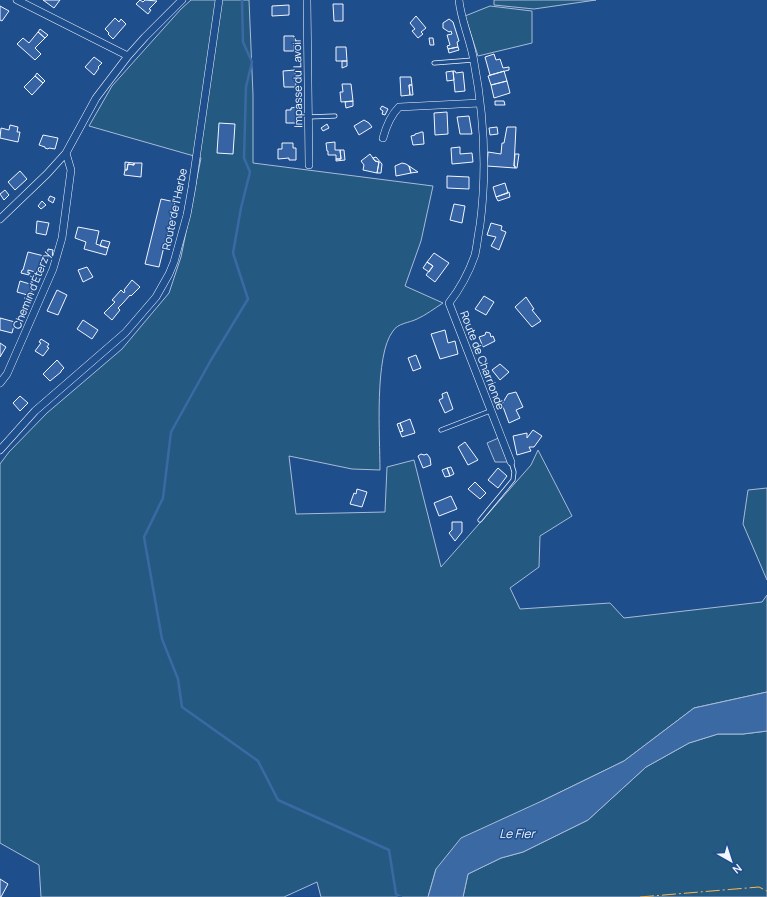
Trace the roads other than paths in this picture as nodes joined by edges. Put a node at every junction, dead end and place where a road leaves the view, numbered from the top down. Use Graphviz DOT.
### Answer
graph roads {
  1 [pos="17,0"];
  2 [pos="182,0"];
  3 [pos="219,0"];
  4 [pos="307,0"];
  5 [pos="458,0"];
  6 [pos="128,56"];
  7 [pos="474,60"];
  8 [pos="434,63"];
  9 [pos="480,103"];
  10 [pos="335,116"];
  11 [pos="308,117"];
  12 [pos="383,138"];
  13 [pos="66,153"];
  14 [pos="309,165"];
  15 [pos="0,219"];
  16 [pos="0,383"];
  17 [pos="490,411"];
  18 [pos="441,430"];
  19 [pos="0,450"];
  20 [pos="511,462"];
  21 [pos="480,520"];
  1 -- 6 [label="street"];
  2 -- 6 [label="street"];
  3 -- 19 [label="street, Route de l'Herbe"];
  4 -- 11 [label="street, Impasse du Lavoir"];
  5 -- 7 [label="street, Route de Charrionde"];
  6 -- 13 [label="street"];
  7 -- 8 [label="lane"];
  7 -- 9 [label="street, Route de Charrionde"];
  9 -- 12 [label="street"];
  9 -- 17 [label="street, Route de Charrionde"];
  10 -- 11 [label="lane"];
  11 -- 14 [label="street, Impasse du Lavoir"];
  13 -- 15 [label="street"];
  13 -- 16 [label="street, Chemin d'Éterzy"];
  17 -- 18 [label="lane"];
  17 -- 20 [label="street, Route de Charrionde"];
  20 -- 21 [label="lane"];
}
